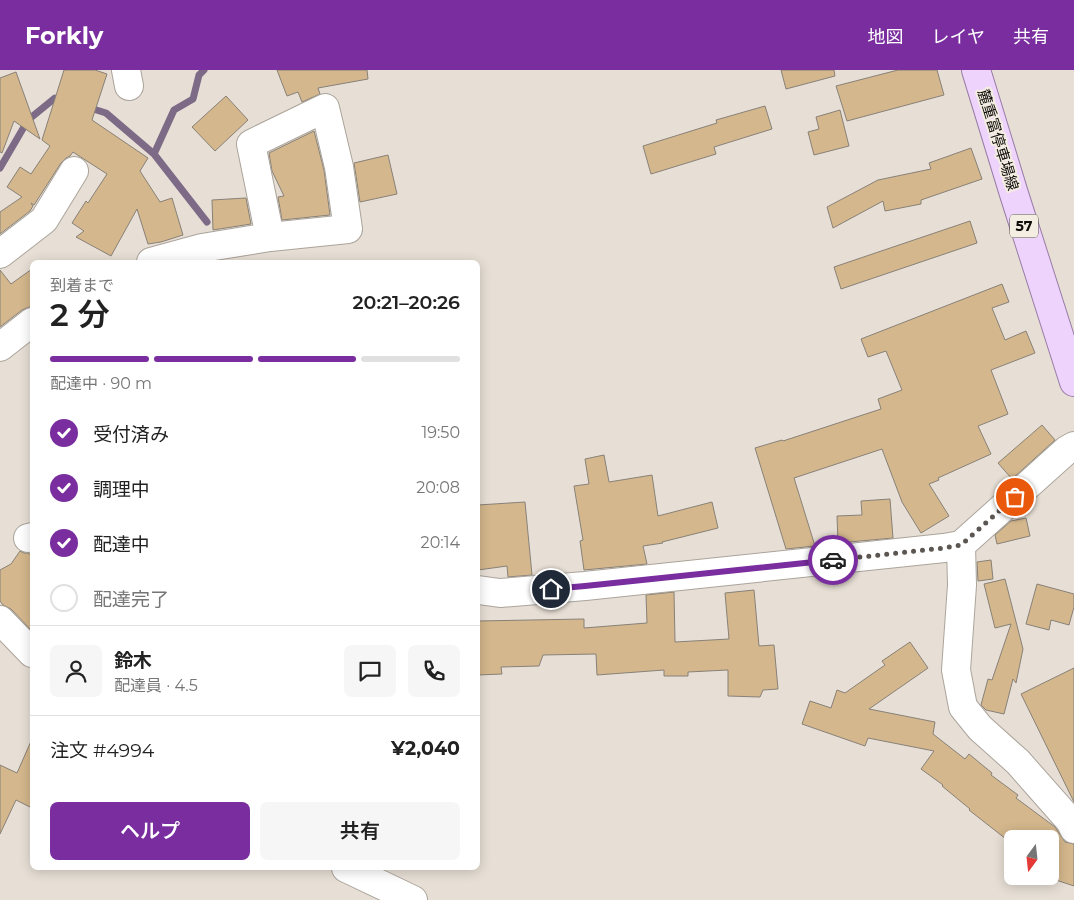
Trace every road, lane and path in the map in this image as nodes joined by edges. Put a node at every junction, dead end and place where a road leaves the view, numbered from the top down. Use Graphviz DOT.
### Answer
graph roads {
  1 [pos="976,70"];
  2 [pos="74,171"];
  3 [pos="270,237"];
  4 [pos="0,254"];
  5 [pos="158,260"];
  6 [pos="30,324"];
  7 [pos="0,347"];
  8 [pos="1074,382"];
  9 [pos="1074,446"];
  10 [pos="961,545"];
  11 [pos="480,590"];
  12 [pos="0,620"];
  13 [pos="30,651"];
  14 [pos="1074,829"];
  15 [pos="350,870"];
  16 [pos="414,900"];
  1 -- 8 [label="main road, 麓重富停車場線 / 57"];
  2 -- 4 [label="street"];
  3 -- 3 [label="street"];
  3 -- 5 [label="street"];
  6 -- 7 [label="street"];
  9 -- 10 [label="street"];
  10 -- 11 [label="street"];
  10 -- 14 [label="street"];
  12 -- 13 [label="street"];
  15 -- 16 [label="street"];
}
